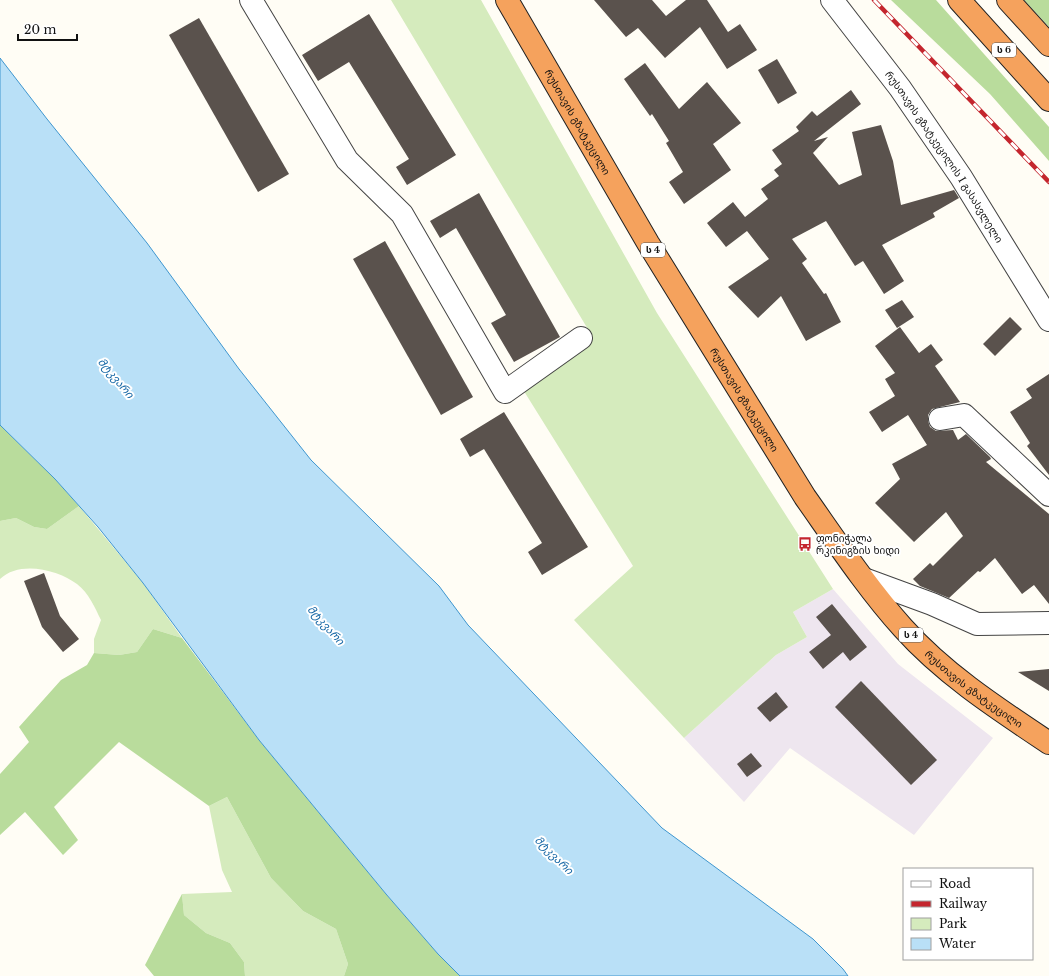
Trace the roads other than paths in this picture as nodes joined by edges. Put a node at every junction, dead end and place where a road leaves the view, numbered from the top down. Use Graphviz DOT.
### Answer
graph roads {
  1 [pos="250,0"];
  2 [pos="507,0"];
  3 [pos="832,0"];
  4 [pos="959,0"];
  5 [pos="1008,0"];
  6 [pos="1049,45"];
  7 [pos="1049,100"];
  8 [pos="1049,320"];
  9 [pos="581,338"];
  10 [pos="940,419"];
  11 [pos="1049,495"];
  12 [pos="864,579"];
  13 [pos="1049,623"];
  14 [pos="1049,743"];
  1 -- 9 [label="street"];
  2 -- 12 [label="highway, რუსთავის გზატკეცილი / ს 4"];
  3 -- 8 [label="street, რუსთავის გზატკეცილის I გასასვლელი"];
  4 -- 7 [label="highway, ს 6"];
  5 -- 6 [label="highway"];
  10 -- 11 [label="street"];
  12 -- 13 [label="street"];
  12 -- 14 [label="highway, რუსთავის გზატკეცილი / ს 4"];
}
